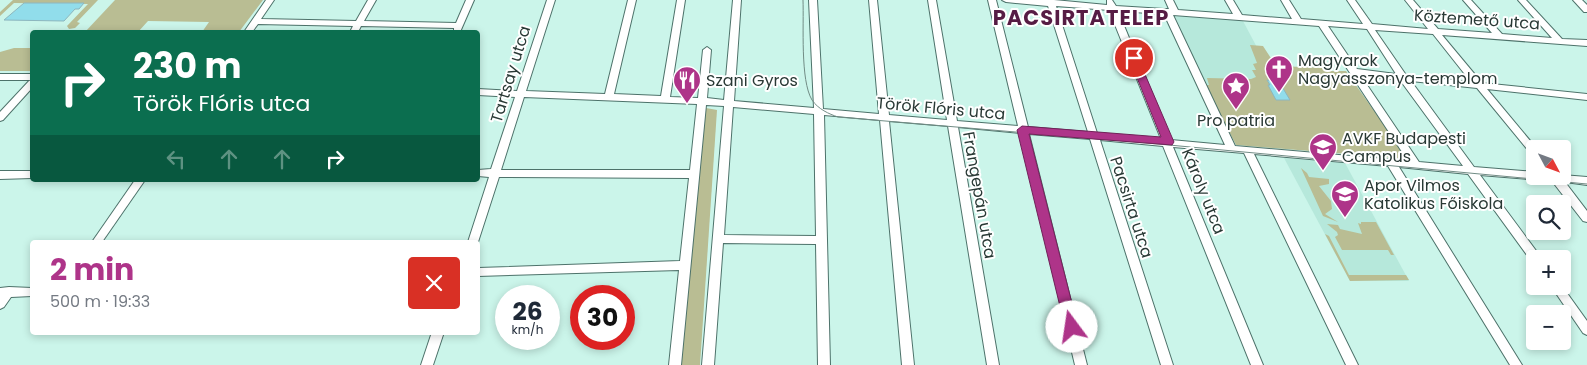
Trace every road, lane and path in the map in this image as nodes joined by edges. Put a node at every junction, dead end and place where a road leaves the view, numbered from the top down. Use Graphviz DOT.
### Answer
graph roads {
  1 [pos="270,0"];
  2 [pos="372,0"];
  3 [pos="470,0"];
  4 [pos="551,0"];
  5 [pos="632,0"];
  6 [pos="682,0"];
  7 [pos="737,0"];
  8 [pos="813,0"];
  9 [pos="872,0"];
  10 [pos="932,0"];
  11 [pos="992,0"];
  12 [pos="1006,0"];
  13 [pos="1169,0"];
  14 [pos="1229,0"];
  15 [pos="1286,0"];
  16 [pos="1351,0"];
  17 [pos="1409,0"];
  18 [pos="1467,0"];
  19 [pos="1522,0"];
  20 [pos="1577,0"];
  21 [pos="1050,2"];
  22 [pos="1111,4"];
  23 [pos="1587,10"];
  24 [pos="1171,12"];
  25 [pos="1238,17"];
  26 [pos="255,21"];
  27 [pos="1298,22"];
  28 [pos="358,24"];
  29 [pos="1322,24"];
  30 [pos="1370,26"];
  31 [pos="458,29"];
  32 [pos="249,30"];
  33 [pos="355,30"];
  34 [pos="1433,31"];
  35 [pos="1498,36"];
  36 [pos="1559,40"];
  37 [pos="1587,43"];
  38 [pos="707,50"];
  39 [pos="1354,72"];
  40 [pos="0,77"];
  41 [pos="30,77"];
  42 [pos="1404,77"];
  43 [pos="30,85"];
  44 [pos="1478,85"];
  45 [pos="480,92"];
  46 [pos="521,94"];
  47 [pos="609,97"];
  48 [pos="1587,97"];
  49 [pos="665,99"];
  50 [pos="702,101"];
  51 [pos="730,104"];
  52 [pos="819,112"];
  53 [pos="0,118"];
  54 [pos="885,118"];
  55 [pos="953,124"];
  56 [pos="1022,130"];
  57 [pos="1093,136"];
  58 [pos="1168,142"];
  59 [pos="1526,142"];
  60 [pos="1231,148"];
  61 [pos="1247,149"];
  62 [pos="1391,162"];
  63 [pos="1416,165"];
  64 [pos="1472,170"];
  65 [pos="480,173"];
  66 [pos="496,173"];
  67 [pos="694,174"];
  68 [pos="0,175"];
  69 [pos="30,175"];
  70 [pos="1526,175"];
  71 [pos="1571,179"];
  72 [pos="1587,181"];
  73 [pos="139,182"];
  74 [pos="1561,185"];
  75 [pos="1587,218"];
  76 [pos="719,239"];
  77 [pos="99,240"];
  78 [pos="474,240"];
  79 [pos="820,240"];
  80 [pos="1530,250"];
  81 [pos="685,265"];
  82 [pos="480,272"];
  83 [pos="4,292"];
  84 [pos="30,292"];
  85 [pos="1562,295"];
  86 [pos="0,304"];
  87 [pos="1587,330"];
  88 [pos="437,335"];
  89 [pos="427,365"];
  90 [pos="675,365"];
  91 [pos="708,365"];
  92 [pos="824,365"];
  93 [pos="908,365"];
  94 [pos="993,365"];
  95 [pos="1081,365"];
  96 [pos="1167,365"];
  97 [pos="1258,365"];
  98 [pos="1352,365"];
  99 [pos="1516,365"];
  1 -- 26 [label="street"];
  2 -- 28 [label="street"];
  3 -- 31 [label="street"];
  4 -- 46 [label="street, Tartsay utca"];
  5 -- 47 [label="street"];
  6 -- 49 [label="street"];
  7 -- 51 [label="street"];
  8 -- 52 [label="street"];
  9 -- 54 [label="street"];
  10 -- 55 [label="street, Frangepán utca"];
  11 -- 56 [label="street"];
  12 -- 21 [label="street, Köztemető utca"];
  13 -- 24 [label="street"];
  14 -- 25 [label="street"];
  15 -- 27 [label="street"];
  16 -- 30 [label="street"];
  17 -- 34 [label="street"];
  18 -- 35 [label="street"];
  19 -- 36 [label="street"];
  20 -- 23 [label="street"];
  21 -- 22 [label="street, Köztemető utca"];
  21 -- 57 [label="street, Pacsirta utca"];
  22 -- 24 [label="street, Köztemető utca"];
  22 -- 58 [label="street, Károly utca"];
  24 -- 25 [label="street, Köztemető utca"];
  24 -- 60 [label="street"];
  25 -- 27 [label="street, Köztemető utca"];
  26 -- 28 [label="street"];
  26 -- 32 [label="street"];
  27 -- 29 [label="street, Köztemető utca"];
  28 -- 31 [label="street"];
  28 -- 33 [label="street"];
  29 -- 30 [label="street, Köztemető utca"];
  29 -- 39 [label="street"];
  30 -- 34 [label="street, Köztemető utca"];
  30 -- 42 [label="street"];
  34 -- 35 [label="street, Köztemető utca"];
  34 -- 44 [label="street"];
  35 -- 36 [label="street, Köztemető utca"];
  36 -- 37 [label="street, Köztemető utca"];
  38 -- 50 [label="street"];
  39 -- 42 [label="street"];
  39 -- 63 [label="street"];
  40 -- 41 [label="street"];
  42 -- 44 [label="street"];
  42 -- 64 [label="street"];
  43 -- 53 [label="street"];
  44 -- 48 [label="street"];
  44 -- 59 [label="street"];
  45 -- 46 [label="street, Török Flóris utca"];
  46 -- 47 [label="street, Török Flóris utca"];
  46 -- 66 [label="street, Tartsay utca"];
  47 -- 49 [label="street, Török Flóris utca"];
  49 -- 50 [label="street, Török Flóris utca"];
  50 -- 51 [label="street, Török Flóris utca"];
  50 -- 67 [label="street"];
  51 -- 52 [label="street, Török Flóris utca"];
  51 -- 76 [label="street"];
  52 -- 54 [label="street, Török Flóris utca"];
  52 -- 79 [label="street"];
  54 -- 55 [label="street, Török Flóris utca"];
  54 -- 93 [label="street"];
  55 -- 56 [label="street, Török Flóris utca"];
  55 -- 94 [label="street, Frangepán utca"];
  56 -- 57 [label="street, Török Flóris utca"];
  56 -- 95 [label="street"];
  57 -- 58 [label="street, Török Flóris utca"];
  57 -- 96 [label="street, Pacsirta utca"];
  58 -- 60 [label="street, Török Flóris utca"];
  58 -- 97 [label="street, Károly utca"];
  60 -- 61 [label="street, Török Flóris utca"];
  61 -- 62 [label="street, Török Flóris utca"];
  61 -- 98 [label="street"];
  62 -- 63 [label="street, Török Flóris utca"];
  62 -- 99 [label="street"];
  63 -- 64 [label="street, Török Flóris utca"];
  64 -- 70 [label="street, Török Flóris utca"];
  64 -- 80 [label="street"];
  65 -- 66 [label="street"];
  66 -- 67 [label="street"];
  66 -- 78 [label="street, Tartsay utca"];
  67 -- 81 [label="street"];
  68 -- 69 [label="street"];
  71 -- 72 [label="street, Török Flóris utca"];
  73 -- 77 [label="street"];
  74 -- 75 [label="street"];
  76 -- 79 [label="street"];
  76 -- 91 [label="street"];
  79 -- 92 [label="street"];
  81 -- 82 [label="street"];
  81 -- 90 [label="street"];
  83 -- 84 [label="street"];
  83 -- 86 [label="street"];
  85 -- 87 [label="street"];
  88 -- 89 [label="street"];
}
